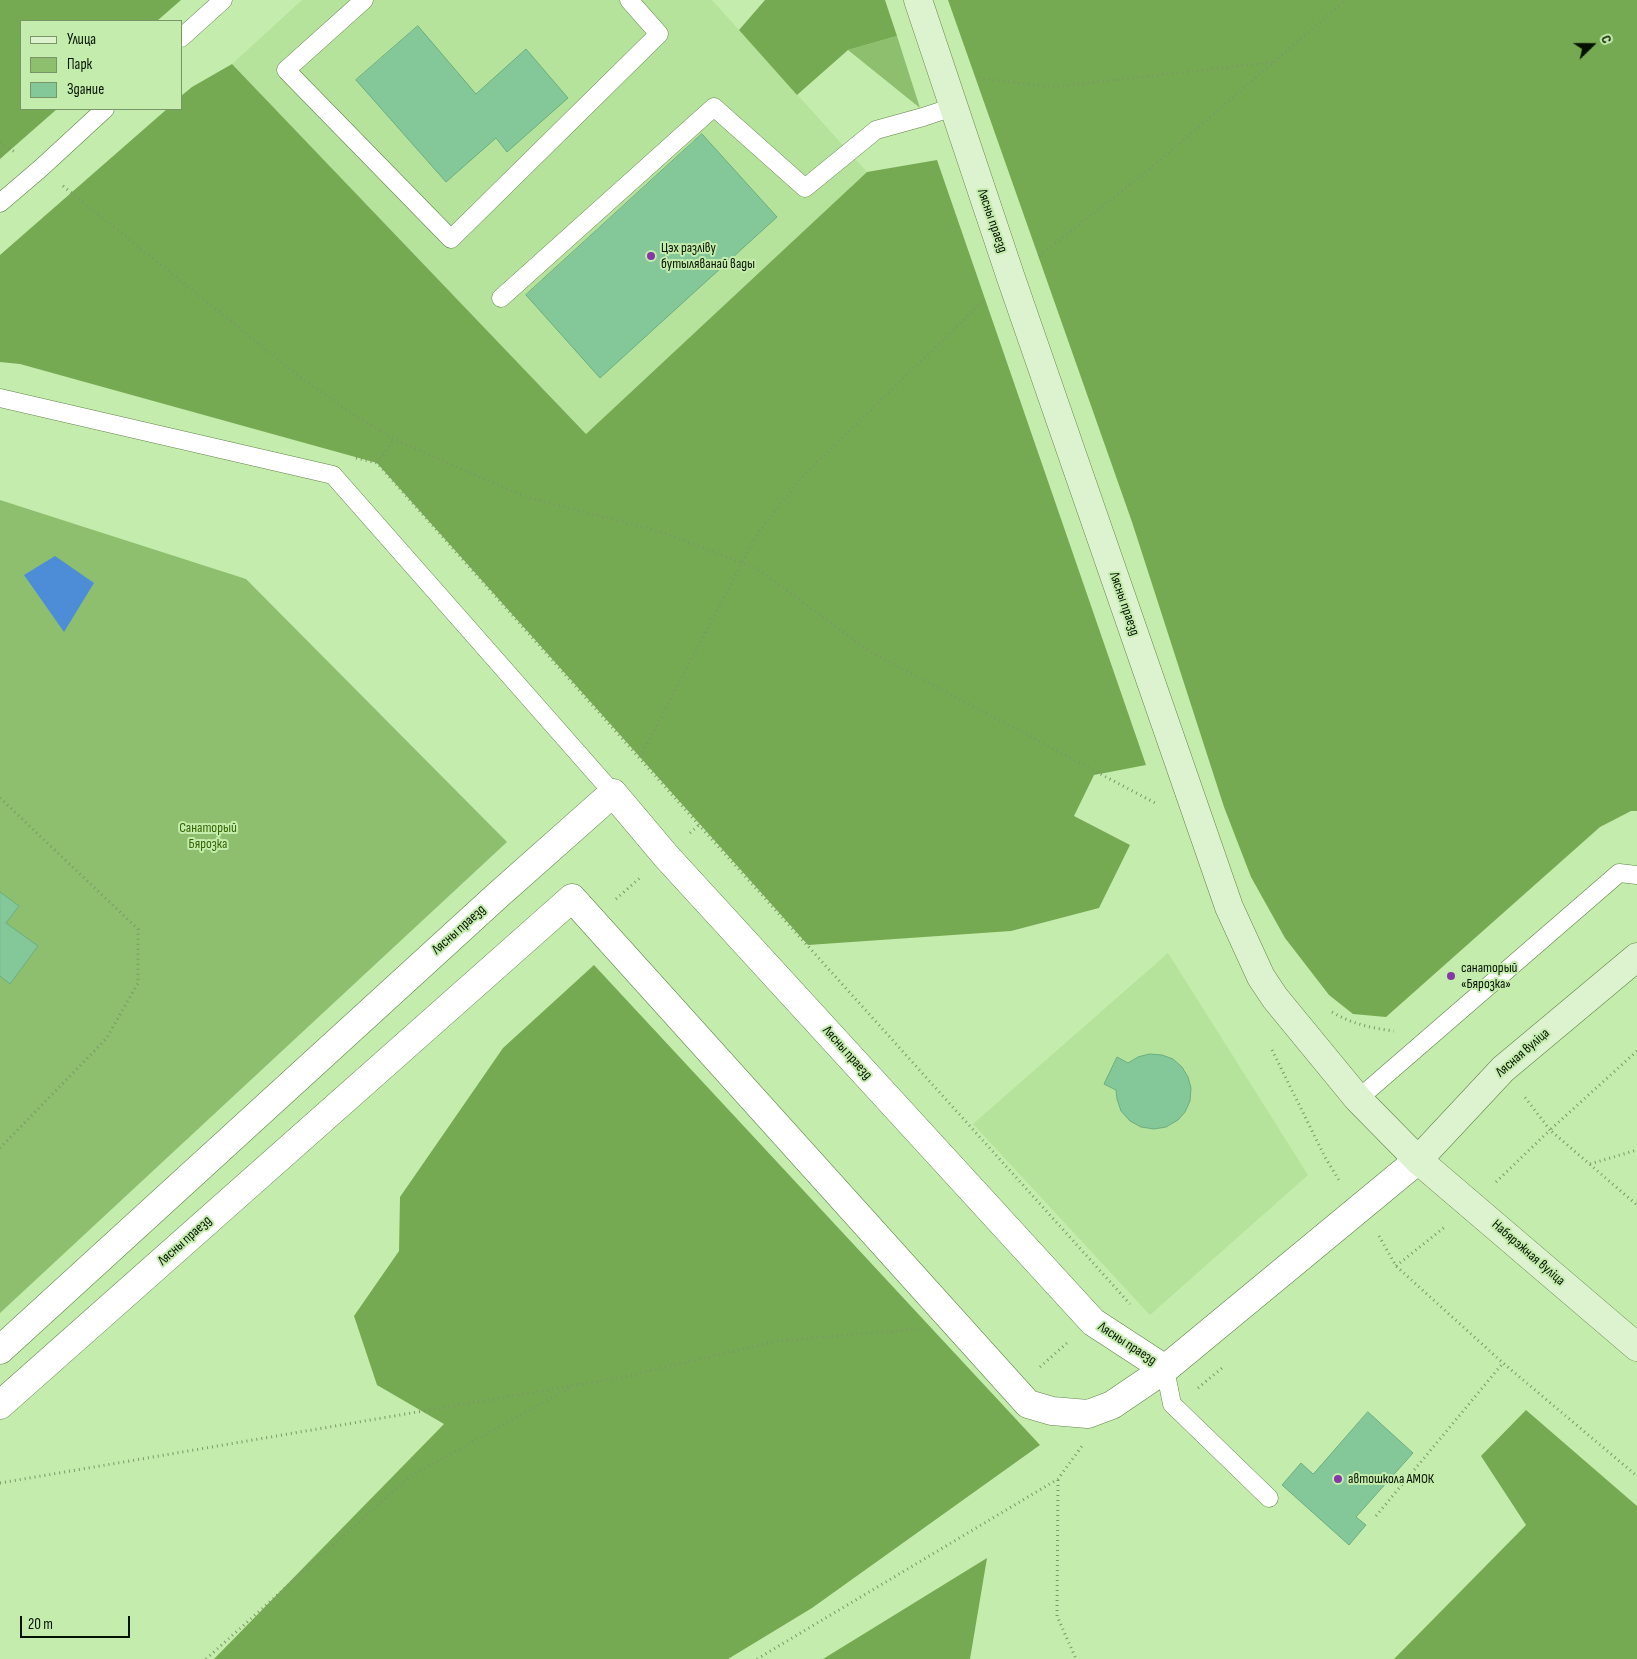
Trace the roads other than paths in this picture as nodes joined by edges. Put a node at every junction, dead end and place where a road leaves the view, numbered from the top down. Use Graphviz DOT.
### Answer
graph roads {
  1 [pos="223,0"];
  2 [pos="364,0"];
  3 [pos="629,0"];
  4 [pos="918,0"];
  5 [pos="182,37"];
  6 [pos="953,107"];
  7 [pos="104,110"];
  8 [pos="0,203"];
  9 [pos="501,298"];
  10 [pos="0,398"];
  11 [pos="613,793"];
  12 [pos="1637,875"];
  13 [pos="1637,957"];
  14 [pos="1358,1098"];
  15 [pos="1418,1160"];
  16 [pos="1637,1347"];
  17 [pos="0,1350"];
  18 [pos="1165,1369"];
  19 [pos="0,1405"];
  20 [pos="1269,1498"];
  1 -- 5 [label="lane"];
  2 -- 3 [label="lane"];
  4 -- 6 [label="street, Лясны праезд"];
  6 -- 9 [label="lane"];
  6 -- 14 [label="street, Лясны праезд"];
  7 -- 8 [label="lane"];
  10 -- 11 [label="lane"];
  11 -- 17 [label="street, Лясны праезд"];
  11 -- 18 [label="street, Лясны праезд"];
  12 -- 14 [label="lane"];
  13 -- 15 [label="street, Лясная вуліца"];
  14 -- 15 [label="street, Лясны праезд"];
  15 -- 16 [label="street, Набярэжная вуліца"];
  15 -- 18 [label="street"];
  18 -- 19 [label="street, Лясны праезд"];
  18 -- 20 [label="lane"];
}
